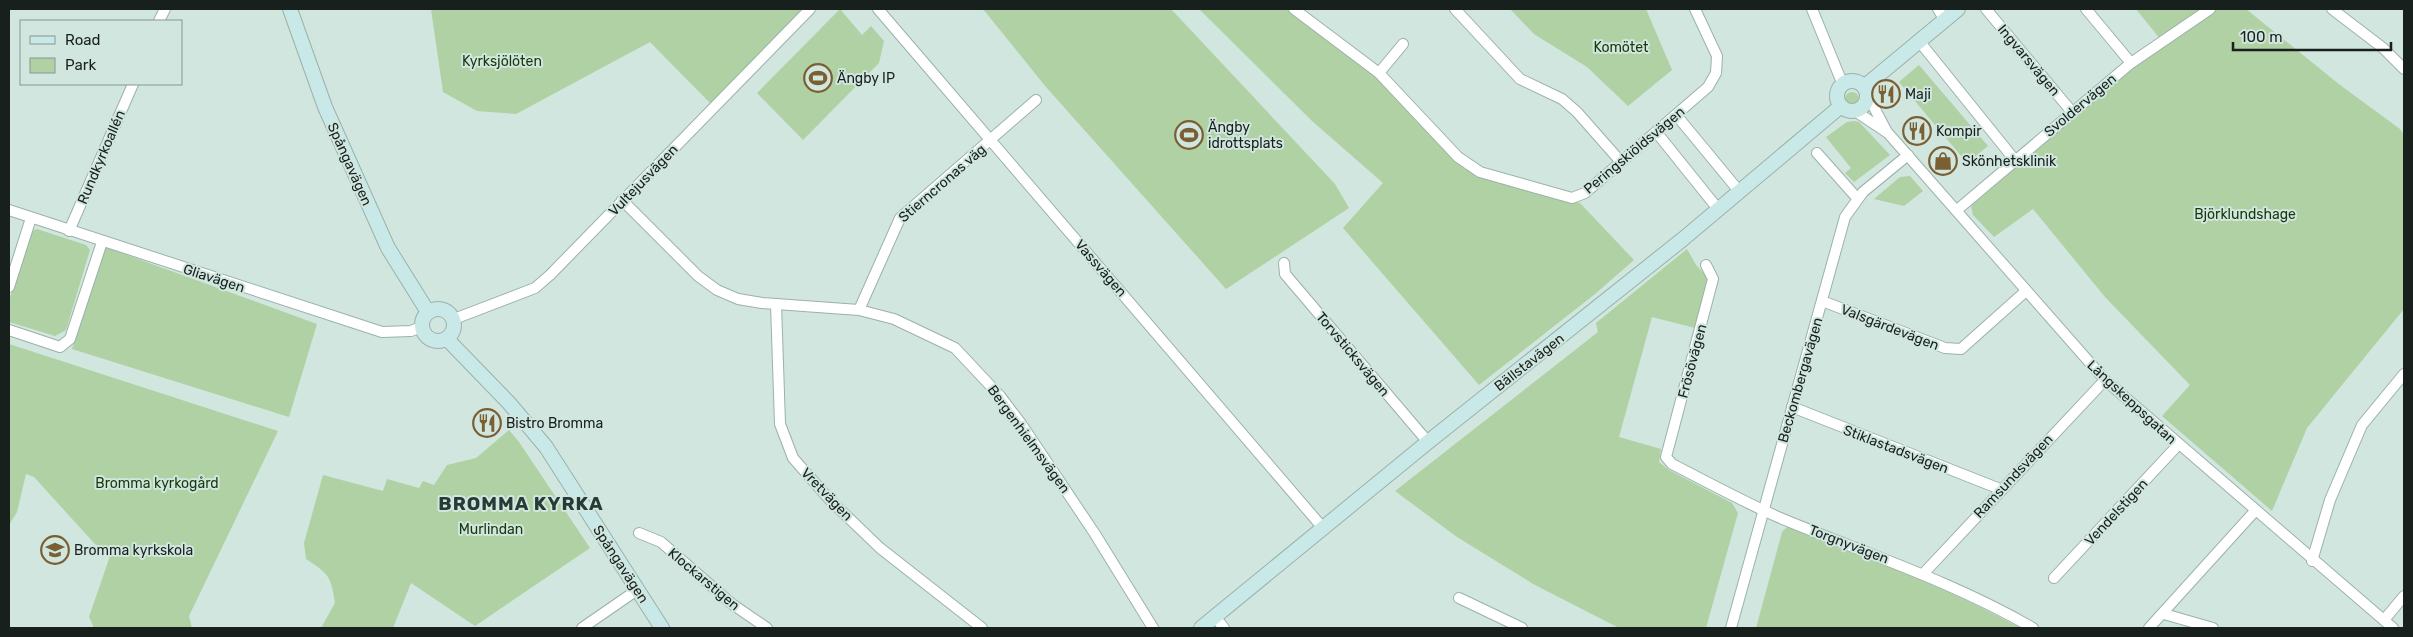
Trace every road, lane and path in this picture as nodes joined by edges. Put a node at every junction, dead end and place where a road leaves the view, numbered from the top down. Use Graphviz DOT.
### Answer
graph roads {
  1 [pos="290,9"];
  2 [pos="810,9"];
  3 [pos="878,9"];
  4 [pos="1294,9"];
  5 [pos="1455,9"];
  6 [pos="1695,9"];
  7 [pos="1812,9"];
  8 [pos="1958,9"];
  9 [pos="1986,9"];
  10 [pos="2086,9"];
  11 [pos="2210,9"];
  12 [pos="2332,9"];
  13 [pos="2346,12"];
  14 [pos="1942,14"];
  15 [pos="1919,42"];
  16 [pos="1403,44"];
  17 [pos="2131,62"];
  18 [pos="2404,69"];
  19 [pos="1379,73"];
  20 [pos="133,85"];
  21 [pos="1843,85"];
  22 [pos="1866,90"];
  23 [pos="1036,100"];
  24 [pos="1841,106"];
  25 [pos="1855,111"];
  26 [pos="2072,112"];
  27 [pos="1677,116"];
  28 [pos="1657,133"];
  29 [pos="1888,133"];
  30 [pos="990,142"];
  31 [pos="1817,153"];
  32 [pos="1908,155"];
  33 [pos="2014,159"];
  34 [pos="1621,162"];
  35 [pos="1739,192"];
  36 [pos="1857,198"];
  37 [pos="622,200"];
  38 [pos="1718,209"];
  39 [pos="9,210"];
  40 [pos="1957,210"];
  41 [pos="31,218"];
  42 [pos="69,231"];
  43 [pos="102,242"];
  44 [pos="1284,263"];
  45 [pos="1706,265"];
  46 [pos="9,287"];
  47 [pos="2026,292"];
  48 [pos="1822,302"];
  49 [pos="776,304"];
  50 [pos="859,310"];
  51 [pos="428,312"];
  52 [pos="454,319"];
  53 [pos="422,327"];
  54 [pos="9,330"];
  55 [pos="447,339"];
  56 [pos="2404,374"];
  57 [pos="2105,380"];
  58 [pos="1792,407"];
  59 [pos="1428,442"];
  60 [pos="2178,445"];
  61 [pos="1666,457"];
  62 [pos="2000,489"];
  63 [pos="1763,510"];
  64 [pos="2255,511"];
  65 [pos="1323,528"];
  66 [pos="639,533"];
  67 [pos="2312,561"];
  68 [pos="1923,574"];
  69 [pos="2054,578"];
  70 [pos="637,590"];
  71 [pos="2404,596"];
  72 [pos="1459,598"];
  73 [pos="2164,614"];
  74 [pos="1215,617"];
  75 [pos="2384,620"];
  76 [pos="582,628"];
  77 [pos="662,628"];
  78 [pos="767,628"];
  79 [pos="982,628"];
  80 [pos="1153,628"];
  81 [pos="1201,628"];
  82 [pos="1224,628"];
  83 [pos="1522,628"];
  84 [pos="1732,628"];
  85 [pos="2033,628"];
  86 [pos="2149,628"];
  87 [pos="2213,628"];
  88 [pos="2393,628"];
  1 -- 51 [label="street, Spångavägen"];
  2 -- 37 [label="street, Vultejusvägen"];
  3 -- 30 [label="street, Vassvägen"];
  4 -- 19 [label="street, Peringskiöldsvägen"];
  5 -- 34 [label="street"];
  6 -- 27 [label="street, Peringskiöldsvägen"];
  7 -- 21 [label="street"];
  8 -- 14 [label="street"];
  9 -- 26 [label="street, Ingvarsvägen"];
  10 -- 17 [label="street"];
  11 -- 17 [label="street, Svoldervägen"];
  12 -- 13 [label="street"];
  13 -- 18 [label="street"];
  14 -- 15 [label="street"];
  15 -- 22 [label="street"];
  15 -- 33 [label="street"];
  16 -- 19 [label="street"];
  17 -- 26 [label="street, Svoldervägen"];
  19 -- 34 [label="street, Peringskiöldsvägen"];
  20 -- 42 [label="street, Rundkyrkoallén"];
  21 -- 22 [label="street"];
  21 -- 24 [label="street"];
  22 -- 25 [label="street"];
  22 -- 29 [label="street, Långskeppsgatan"];
  23 -- 30 [label="street, Stierncronas väg"];
  24 -- 25 [label="street"];
  24 -- 35 [label="street, Bällstavägen"];
  25 -- 29 [label="street, Långskeppsgatan"];
  26 -- 33 [label="street, Svoldervägen"];
  27 -- 28 [label="street, Peringskiöldsvägen"];
  27 -- 35 [label="street"];
  28 -- 34 [label="street, Peringskiöldsvägen"];
  28 -- 38 [label="street"];
  29 -- 32 [label="street, Långskeppsgatan"];
  30 -- 50 [label="street, Stierncronas väg"];
  30 -- 65 [label="street, Vassvägen"];
  31 -- 36 [label="street"];
  32 -- 36 [label="street, Beckombergavägen"];
  32 -- 40 [label="street, Långskeppsgatan"];
  33 -- 40 [label="street, Svoldervägen"];
  35 -- 38 [label="street, Bällstavägen"];
  36 -- 48 [label="street, Beckombergavägen"];
  37 -- 49 [label="street, Bergenhielmsvägen"];
  37 -- 52 [label="street, Vultejusvägen"];
  38 -- 59 [label="street, Bällstavägen"];
  39 -- 41 [label="street, Gliavägen"];
  40 -- 47 [label="street, Långskeppsgatan"];
  41 -- 42 [label="street, Gliavägen"];
  41 -- 46 [label="street"];
  42 -- 43 [label="street, Gliavägen"];
  43 -- 53 [label="street, Gliavägen"];
  43 -- 54 [label="street"];
  44 -- 59 [label="street, Torvsticksvägen"];
  45 -- 61 [label="street, Frösövägen"];
  47 -- 48 [label="street, Valsgärdevägen"];
  47 -- 57 [label="street, Långskeppsgatan"];
  48 -- 58 [label="street, Beckombergavägen"];
  49 -- 50 [label="street, Bergenhielmsvägen"];
  49 -- 79 [label="street, Vretvägen"];
  50 -- 80 [label="street, Bergenhielmsvägen"];
  51 -- 52 [label="street"];
  51 -- 53 [label="street"];
  52 -- 55 [label="street"];
  53 -- 55 [label="street"];
  55 -- 70 [label="street, Spångavägen"];
  56 -- 67 [label="street"];
  57 -- 60 [label="street, Långskeppsgatan"];
  57 -- 62 [label="street, Ramsundsvägen"];
  58 -- 62 [label="street, Stiklastadsvägen"];
  58 -- 63 [label="street, Beckombergavägen"];
  59 -- 65 [label="street, Bällstavägen"];
  60 -- 64 [label="street, Långskeppsgatan"];
  60 -- 69 [label="street, Vendelstigen"];
  61 -- 63 [label="street, Torgnyvägen"];
  62 -- 68 [label="street, Ramsundsvägen"];
  63 -- 68 [label="street, Torgnyvägen"];
  63 -- 84 [label="street, Beckombergavägen"];
  64 -- 67 [label="street, Långskeppsgatan"];
  64 -- 73 [label="street"];
  65 -- 74 [label="street, Bällstavägen"];
  66 -- 78 [label="street, Klockarstigen"];
  67 -- 75 [label="street, Långskeppsgatan"];
  68 -- 85 [label="street, Torgnyvägen"];
  70 -- 76 [label="street"];
  70 -- 77 [label="street, Spångavägen"];
  71 -- 75 [label="street"];
  72 -- 83 [label="street"];
  73 -- 86 [label="street"];
  73 -- 87 [label="street"];
  74 -- 81 [label="street, Bällstavägen"];
  74 -- 82 [label="street"];
  75 -- 88 [label="street, Långskeppsgatan"];
}
